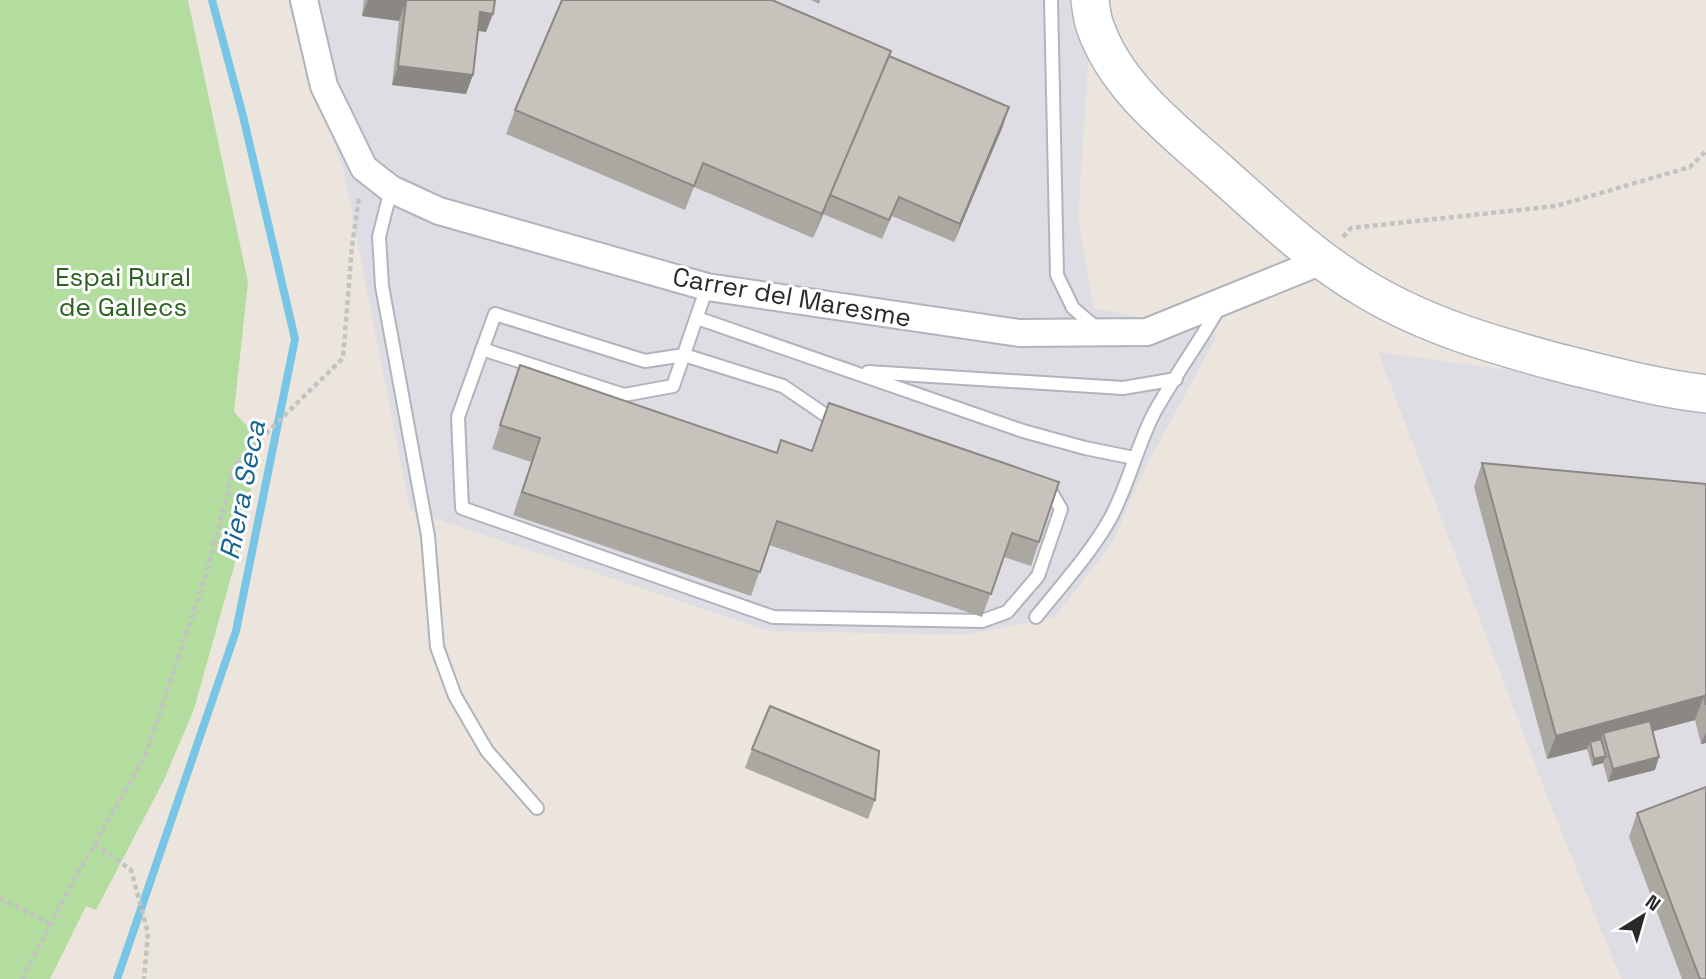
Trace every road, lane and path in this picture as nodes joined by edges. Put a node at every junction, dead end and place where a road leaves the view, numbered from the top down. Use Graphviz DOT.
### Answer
graph roads {
  1 [pos="304,0"];
  2 [pos="1051,0"];
  3 [pos="1090,0"];
  4 [pos="1706,151"];
  5 [pos="364,168"];
  6 [pos="391,190"];
  7 [pos="1322,261"];
  8 [pos="707,287"];
  9 [pos="1223,301"];
  10 [pos="697,318"];
  11 [pos="1102,332"];
  12 [pos="482,349"];
  13 [pos="684,355"];
  14 [pos="850,371"];
  15 [pos="1176,379"];
  16 [pos="1706,394"];
  17 [pos="1134,458"];
  18 [pos="1036,617"];
  19 [pos="537,808"];
  20 [pos="95,845"];
  21 [pos="0,898"];
  22 [pos="51,924"];
  23 [pos="22,979"];
  24 [pos="144,979"];
  1 -- 5 [label="street, Carrer del Maresme"];
  2 -- 11 [label="lane"];
  3 -- 7 [label="main road"];
  4 -- 7 [label="path"];
  5 -- 6 [label="street, Carrer del Maresme"];
  5 -- 20 [label="path"];
  6 -- 8 [label="street, Carrer del Maresme"];
  6 -- 19 [label="lane"];
  7 -- 9 [label="street, Carrer del Maresme"];
  7 -- 16 [label="main road"];
  8 -- 10 [label="lane"];
  8 -- 11 [label="street, Carrer del Maresme"];
  9 -- 11 [label="street, Carrer del Maresme"];
  9 -- 15 [label="lane"];
  10 -- 13 [label="lane"];
  10 -- 14 [label="lane"];
  12 -- 13 [label="lane"];
  12 -- 13 [label="lane"];
  12 -- 13 [label="lane"];
  14 -- 15 [label="lane"];
  14 -- 17 [label="lane"];
  15 -- 17 [label="lane"];
  17 -- 18 [label="lane"];
  20 -- 22 [label="path"];
  20 -- 24 [label="path"];
  21 -- 22 [label="path"];
  22 -- 23 [label="path"];
}
